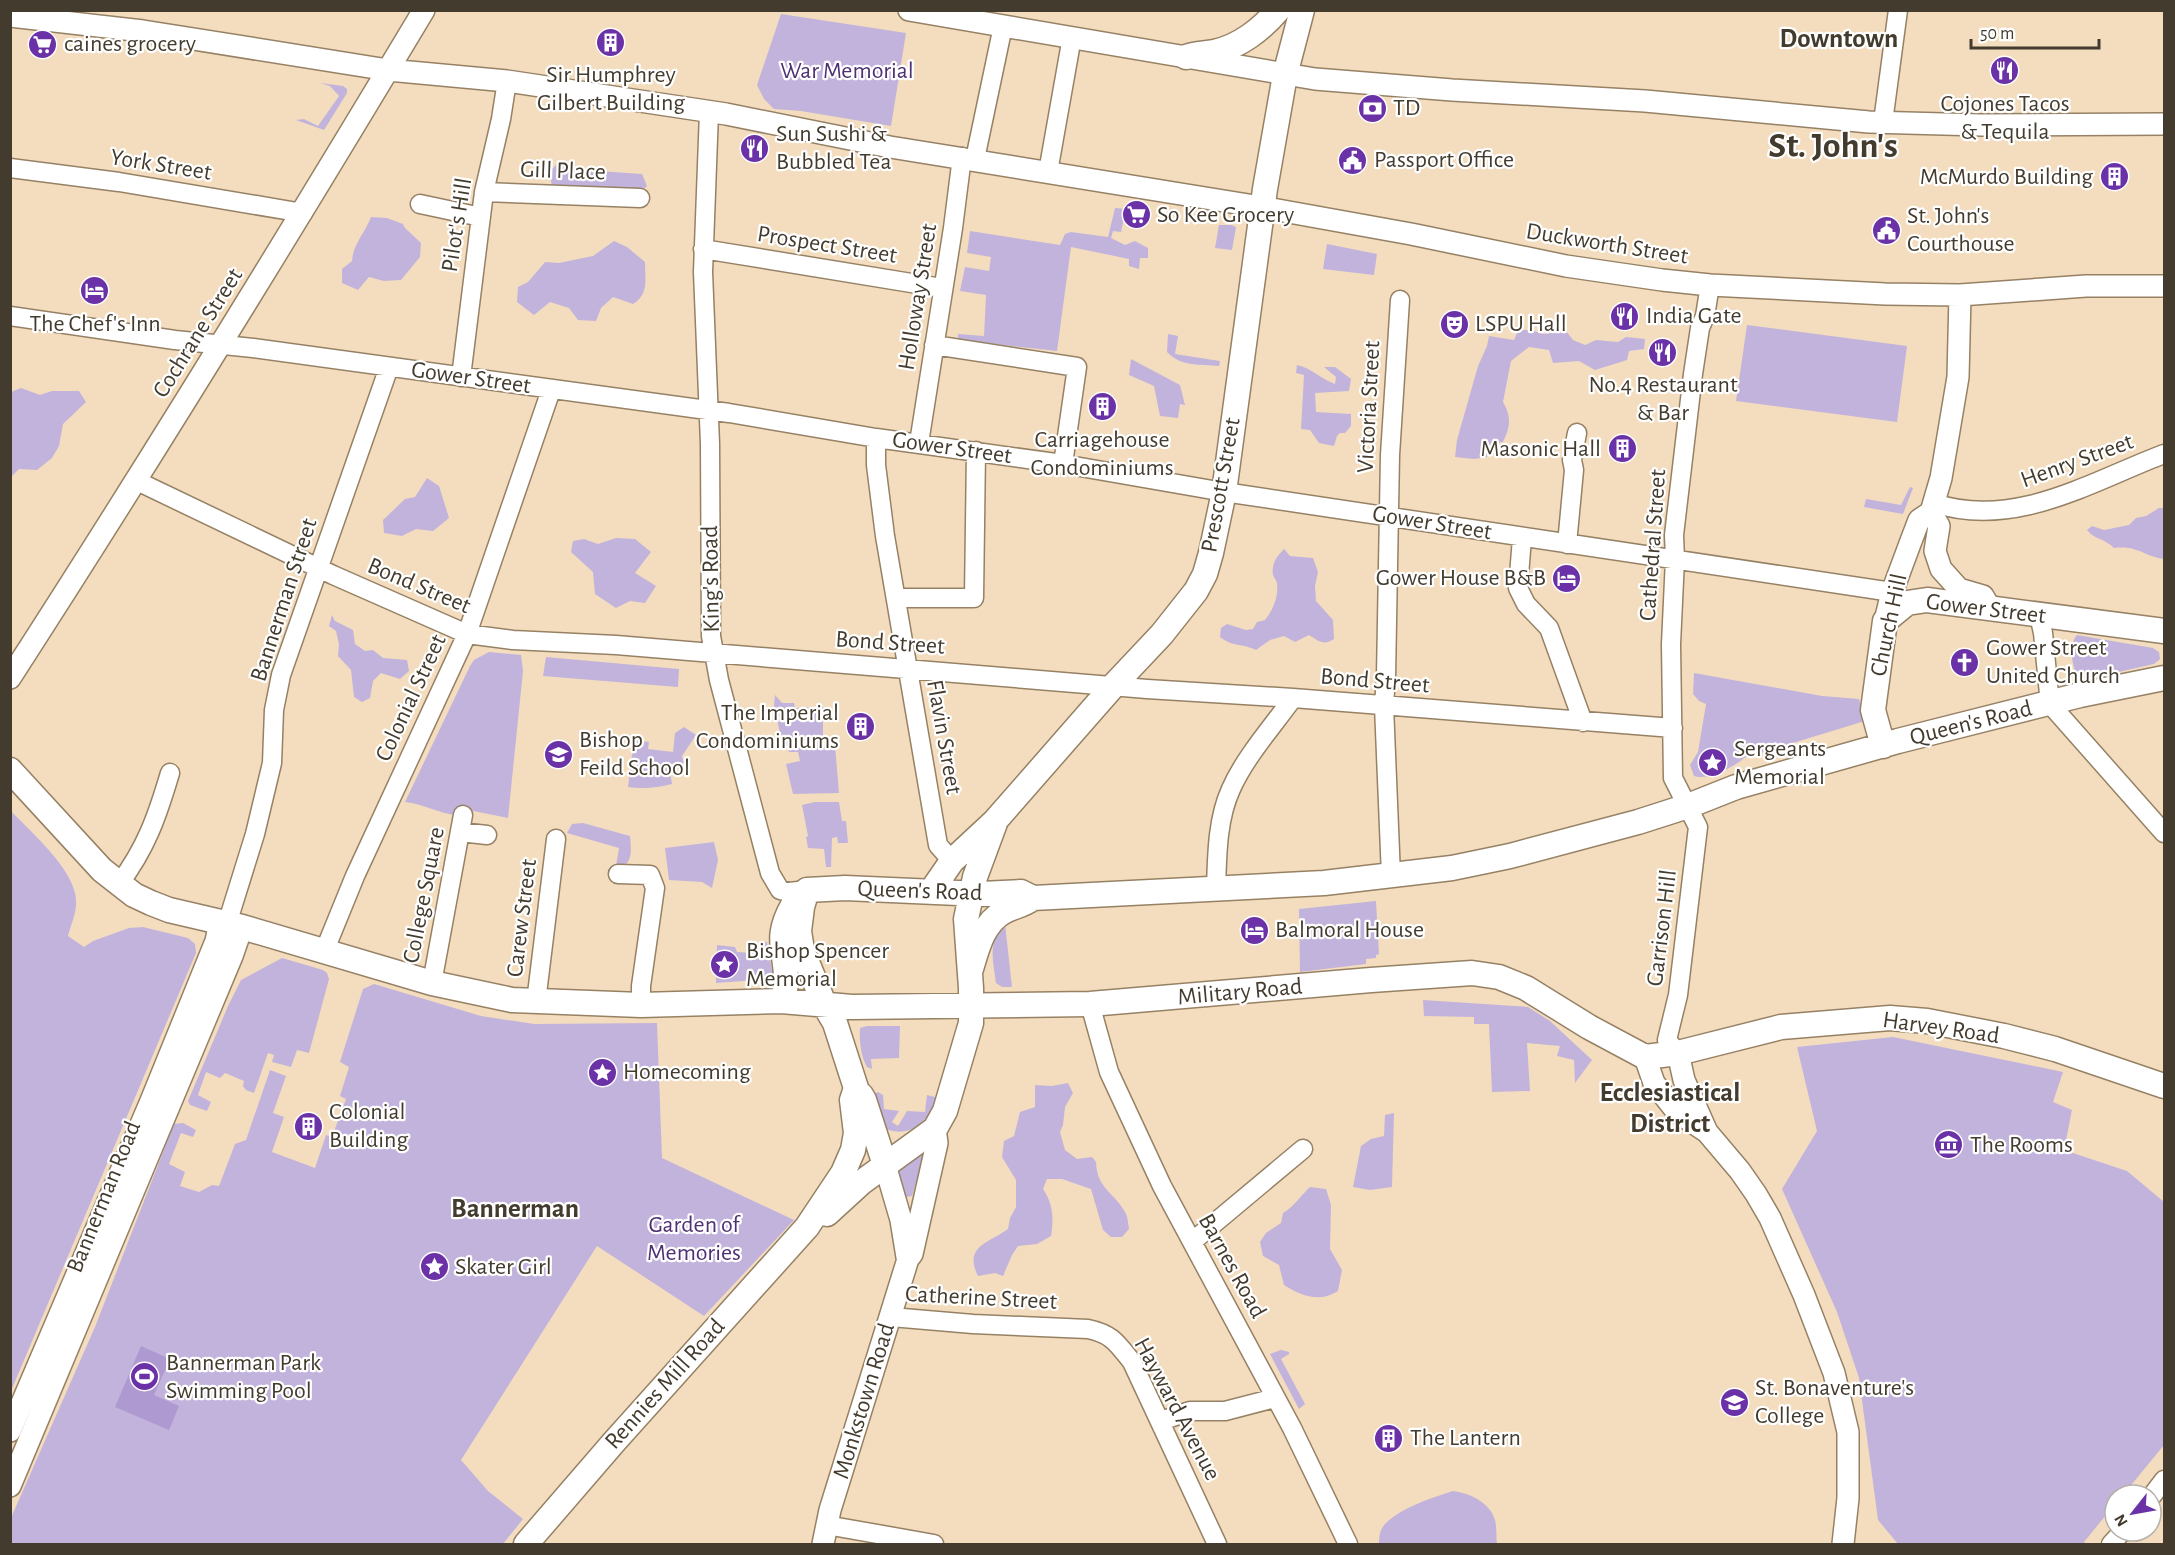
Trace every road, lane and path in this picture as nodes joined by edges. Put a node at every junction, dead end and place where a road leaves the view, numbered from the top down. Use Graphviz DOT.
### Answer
graph roads {
  1 [pos="424,10"];
  2 [pos="909,10"];
  3 [pos="1278,10"];
  4 [pos="1302,10"];
  5 [pos="1898,10"];
  6 [pos="10,16"];
  7 [pos="1004,26"];
  8 [pos="1072,37"];
  9 [pos="1186,57"];
  10 [pos="388,70"];
  11 [pos="1285,75"];
  12 [pos="507,81"];
  13 [pos="708,112"];
  14 [pos="1883,123"];
  15 [pos="2164,124"];
  16 [pos="969,158"];
  17 [pos="10,168"];
  18 [pos="1048,172"];
  19 [pos="484,192"];
  20 [pos="640,198"];
  21 [pos="420,204"];
  22 [pos="1262,207"];
  23 [pos="303,213"];
  24 [pos="481,218"];
  25 [pos="703,249"];
  26 [pos="1710,285"];
  27 [pos="2162,285"];
  28 [pos="942,288"];
  29 [pos="1960,295"];
  30 [pos="1400,300"];
  31 [pos="10,316"];
  32 [pos="219,345"];
  33 [pos="934,345"];
  34 [pos="389,367"];
  35 [pos="461,377"];
  36 [pos="551,390"];
  37 [pos="708,411"];
  38 [pos="1577,433"];
  39 [pos="876,438"];
  40 [pos="919,443"];
  41 [pos="976,451"];
  42 [pos="2164,454"];
  43 [pos="1063,464"];
  44 [pos="137,481"];
  45 [pos="1224,492"];
  46 [pos="1933,508"];
  47 [pos="1388,516"];
  48 [pos="1522,538"];
  49 [pos="1567,544"];
  50 [pos="1675,559"];
  51 [pos="319,569"];
  52 [pos="1892,592"];
  53 [pos="896,598"];
  54 [pos="1990,608"];
  55 [pos="2039,615"];
  56 [pos="1885,621"];
  57 [pos="2163,632"];
  58 [pos="467,634"];
  59 [pos="714,654"];
  60 [pos="908,668"];
  61 [pos="10,678"];
  62 [pos="2164,678"];
  63 [pos="1114,686"];
  64 [pos="1293,698"];
  65 [pos="2050,704"];
  66 [pos="1384,706"];
  67 [pos="1583,722"];
  68 [pos="1672,728"];
  69 [pos="1883,746"];
  70 [pos="10,770"];
  71 [pos="170,774"];
  72 [pos="1688,806"];
  73 [pos="995,821"];
  74 [pos="2164,833"];
  75 [pos="487,835"];
  76 [pos="556,839"];
  77 [pos="952,861"];
  78 [pos="618,874"];
  79 [pos="1391,876"];
  80 [pos="118,884"];
  81 [pos="807,890"];
  82 [pos="932,890"];
  83 [pos="1216,890"];
  84 [pos="971,893"];
  85 [pos="1033,898"];
  86 [pos="230,924"];
  87 [pos="324,952"];
  88 [pos="970,972"];
  89 [pos="432,983"];
  90 [pos="781,1001"];
  91 [pos="536,1002"];
  92 [pos="1090,1004"];
  93 [pos="641,1005"];
  94 [pos="825,1006"];
  95 [pos="970,1007"];
  96 [pos="1678,1053"];
  97 [pos="1645,1057"];
  98 [pos="2164,1086"];
  99 [pos="856,1088"];
  100 [pos="935,1129"];
  101 [pos="1707,1132"];
  102 [pos="1303,1149"];
  103 [pos="885,1165"];
  104 [pos="807,1227"];
  105 [pos="1193,1241"];
  106 [pos="908,1259"];
  107 [pos="891,1317"];
  108 [pos="1069,1327"];
  109 [pos="1275,1398"];
  110 [pos="1161,1421"];
  111 [pos="10,1431"];
  112 [pos="10,1486"];
  113 [pos="824,1535"];
  114 [pos="1846,1543"];
  115 [pos="526,1545"];
  116 [pos="934,1545"];
  117 [pos="1217,1545"];
  118 [pos="1348,1545"];
  1 -- 10 [label="street, Cochrane Street"];
  2 -- 7 [label="street"];
  3 -- 9 [label="main road"];
  4 -- 11 [label="main road, Prescott Street"];
  5 -- 14 [label="street"];
  6 -- 10 [label="street, Duckworth Street"];
  7 -- 8 [label="street"];
  7 -- 16 [label="street, Holloway Street"];
  8 -- 9 [label="street"];
  8 -- 18 [label="street"];
  9 -- 11 [label="street"];
  10 -- 12 [label="street, Duckworth Street"];
  10 -- 23 [label="street, Cochrane Street"];
  11 -- 14 [label="street"];
  11 -- 22 [label="main road, Prescott Street"];
  12 -- 13 [label="street, Duckworth Street"];
  12 -- 19 [label="street, Pilot's Hill"];
  13 -- 16 [label="street, Duckworth Street"];
  13 -- 25 [label="street, King's Road"];
  14 -- 15 [label="street"];
  16 -- 18 [label="street, Duckworth Street"];
  16 -- 28 [label="street, Holloway Street"];
  17 -- 23 [label="street, York Street"];
  18 -- 22 [label="street, Duckworth Street"];
  19 -- 20 [label="street, Gill Place"];
  19 -- 24 [label="street, Pilot's Hill"];
  21 -- 24 [label="street"];
  22 -- 26 [label="street, Duckworth Street"];
  22 -- 45 [label="main road, Prescott Street"];
  23 -- 32 [label="street, Cochrane Street"];
  24 -- 35 [label="street, Pilot's Hill"];
  25 -- 28 [label="street, Prospect Street"];
  25 -- 37 [label="street, King's Road"];
  26 -- 29 [label="street, Duckworth Street"];
  26 -- 50 [label="street, Cathedral Street"];
  27 -- 29 [label="street, Duckworth Street"];
  28 -- 33 [label="street, Holloway Street"];
  29 -- 46 [label="street, Church Hill"];
  30 -- 47 [label="street, Victoria Street"];
  31 -- 32 [label="street, Gower Street"];
  32 -- 34 [label="street, Gower Street"];
  32 -- 44 [label="street, Cochrane Street"];
  33 -- 40 [label="street, Holloway Street"];
  33 -- 43 [label="street"];
  34 -- 35 [label="street, Gower Street"];
  34 -- 51 [label="street, Bannerman Street"];
  35 -- 36 [label="street, Gower Street"];
  36 -- 37 [label="street, Gower Street"];
  36 -- 58 [label="street, Colonial Street"];
  37 -- 39 [label="street, Gower Street"];
  37 -- 59 [label="street, King's Road"];
  38 -- 49 [label="street"];
  39 -- 40 [label="street, Gower Street"];
  39 -- 53 [label="street, Flavin Street"];
  40 -- 41 [label="street, Gower Street"];
  41 -- 43 [label="street, Gower Street"];
  41 -- 53 [label="street"];
  42 -- 46 [label="street, Henry Street"];
  43 -- 45 [label="street, Gower Street"];
  44 -- 51 [label="street, Bond Street"];
  44 -- 61 [label="street, Cochrane Street"];
  45 -- 47 [label="street, Gower Street"];
  45 -- 63 [label="main road, Prescott Street"];
  46 -- 52 [label="street, Church Hill"];
  46 -- 54 [label="street, Church Hill"];
  47 -- 48 [label="street, Gower Street"];
  47 -- 66 [label="street, Victoria Street"];
  48 -- 49 [label="street, Gower Street"];
  48 -- 67 [label="street"];
  49 -- 50 [label="street, Gower Street"];
  50 -- 52 [label="street, Gower Street"];
  50 -- 68 [label="street, Cathedral Street"];
  51 -- 58 [label="street, Bond Street"];
  51 -- 86 [label="street, Bannerman Street"];
  52 -- 56 [label="street, Church Hill"];
  53 -- 60 [label="street, Flavin Street"];
  54 -- 55 [label="main road, Gower Street"];
  54 -- 56 [label="main road, Gower Street"];
  55 -- 57 [label="main road, Gower Street"];
  55 -- 65 [label="street"];
  56 -- 69 [label="main road, Church Hill"];
  58 -- 59 [label="street, Bond Street"];
  58 -- 87 [label="street, Colonial Street"];
  59 -- 60 [label="street, Bond Street"];
  59 -- 81 [label="street, King's Road"];
  60 -- 63 [label="street, Bond Street"];
  60 -- 77 [label="street, Flavin Street"];
  62 -- 65 [label="main road, Queen's Road"];
  63 -- 64 [label="street, Bond Street"];
  63 -- 73 [label="main road, Prescott Street"];
  64 -- 66 [label="street, Bond Street"];
  64 -- 83 [label="street"];
  65 -- 69 [label="main road, Queen's Road"];
  65 -- 74 [label="street"];
  66 -- 67 [label="street, Bond Street"];
  66 -- 79 [label="street, Victoria Street"];
  67 -- 68 [label="street, Bond Street"];
  68 -- 72 [label="street, Cathedral Street"];
  69 -- 72 [label="main road, Queen's Road"];
  70 -- 80 [label="main road, Military Road"];
  71 -- 80 [label="street"];
  72 -- 79 [label="main road, Queen's Road"];
  72 -- 96 [label="street, Garrison Hill"];
  73 -- 77 [label="main road, Prescott Street"];
  73 -- 84 [label="main road, Prescott Street"];
  75 -- 89 [label="street, College Square"];
  76 -- 91 [label="street, Carew Street"];
  77 -- 82 [label="main road, Prescott Street"];
  78 -- 93 [label="street"];
  79 -- 83 [label="main road, Queen's Road"];
  80 -- 86 [label="main road, Military Road"];
  81 -- 82 [label="main road, Queen's Road"];
  81 -- 90 [label="main road"];
  81 -- 94 [label="main road, Rennies Mill Road"];
  82 -- 84 [label="main road, Queen's Road"];
  83 -- 85 [label="main road, Queen's Road"];
  84 -- 85 [label="main road, Queen's Road"];
  84 -- 88 [label="main road, Prescott Street"];
  85 -- 88 [label="main road"];
  86 -- 87 [label="main road, Military Road"];
  86 -- 111 [label="street, Bannerman Road"];
  86 -- 112 [label="street, Bannerman Road"];
  87 -- 89 [label="main road, Military Road"];
  88 -- 95 [label="main road, Prescott Street"];
  89 -- 91 [label="main road, Military Road"];
  90 -- 93 [label="main road, Military Road"];
  90 -- 94 [label="main road, Military Road"];
  91 -- 93 [label="main road, Military Road"];
  92 -- 95 [label="main road, Military Road"];
  92 -- 97 [label="main road, Military Road"];
  92 -- 105 [label="street, Barnes Road"];
  94 -- 95 [label="main road, Military Road"];
  94 -- 99 [label="main road, Rennies Mill Road"];
  95 -- 100 [label="main road, Monkstown Road"];
  96 -- 97 [label="main road"];
  96 -- 98 [label="main road, Harvey Road"];
  96 -- 101 [label="street"];
  97 -- 101 [label="street"];
  99 -- 103 [label="main road"];
  99 -- 104 [label="main road, Rennies Mill Road"];
  100 -- 103 [label="main road, Rennies Mill Road"];
  100 -- 106 [label="street, Monkstown Road"];
  101 -- 114 [label="street"];
  102 -- 105 [label="street"];
  103 -- 104 [label="main road, Rennies Mill Road"];
  103 -- 106 [label="street, Monkstown Road"];
  104 -- 115 [label="main road, Rennies Mill Road"];
  105 -- 109 [label="street, Barnes Road"];
  106 -- 107 [label="street, Monkstown Road"];
  107 -- 108 [label="street, Catherine Street"];
  107 -- 113 [label="street, Monkstown Road"];
  108 -- 110 [label="street, Hayward Avenue"];
  109 -- 110 [label="street"];
  109 -- 118 [label="street, Barnes Road"];
  110 -- 117 [label="street, Hayward Avenue"];
  113 -- 116 [label="street"];
}
